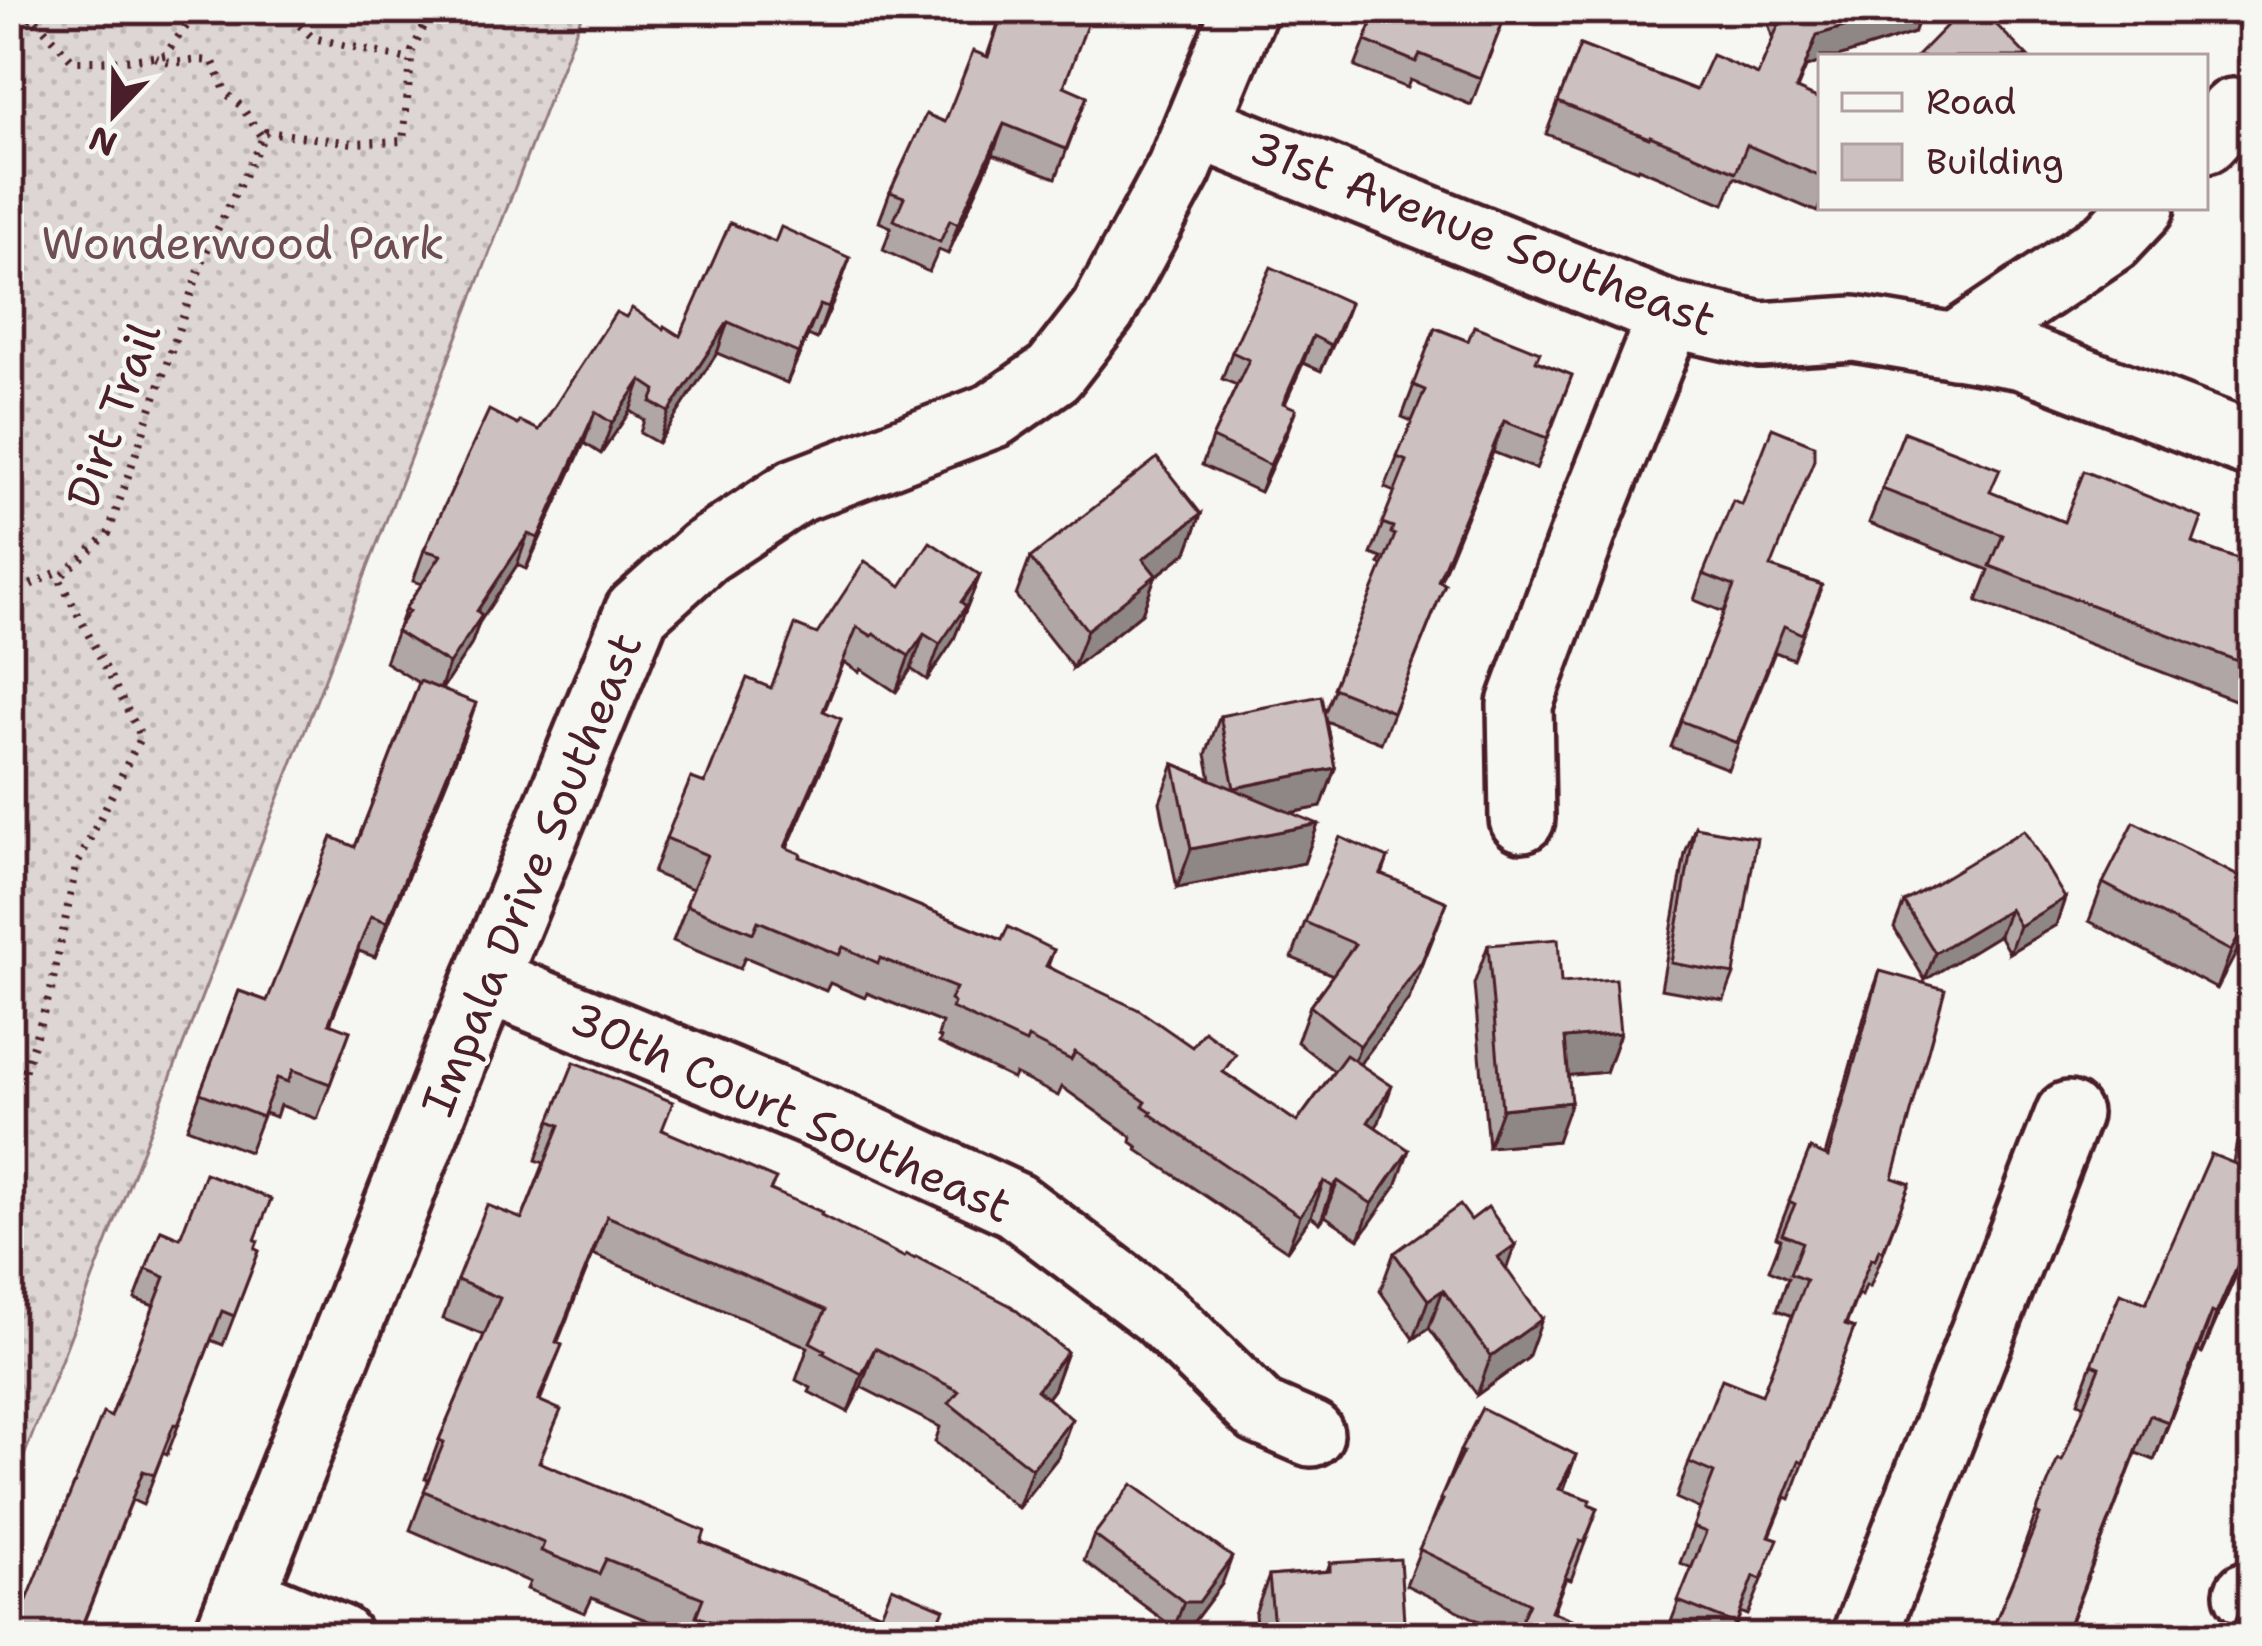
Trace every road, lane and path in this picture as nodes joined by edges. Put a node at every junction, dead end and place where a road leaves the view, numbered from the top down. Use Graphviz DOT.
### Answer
graph roads {
  1 [pos="28,9"];
  2 [pos="199,9"];
  3 [pos="282,9"];
  4 [pos="434,9"];
  5 [pos="1245,9"];
  6 [pos="47,34"];
  7 [pos="9,35"];
  8 [pos="155,57"];
  9 [pos="410,60"];
  10 [pos="1199,125"];
  11 [pos="263,140"];
  12 [pos="2139,210"];
  13 [pos="1670,315"];
  14 [pos="1954,346"];
  15 [pos="2253,446"];
  16 [pos="73,565"];
  17 [pos="9,595"];
  18 [pos="1522,820"];
  19 [pos="486,980"];
  20 [pos="9,1088"];
  21 [pos="2068,1114"];
  22 [pos="1311,1434"];
  23 [pos="234,1617"];
  24 [pos="339,1637"];
  25 [pos="1864,1637"];
  1 -- 6 [label="path"];
  2 -- 8 [label="path"];
  3 -- 9 [label="path"];
  4 -- 9 [label="path"];
  5 -- 10 [label="street, Impala Drive Southeast"];
  6 -- 7 [label="path"];
  6 -- 8 [label="path"];
  8 -- 11 [label="path"];
  9 -- 11 [label="path"];
  10 -- 13 [label="street, 31st Avenue Southeast"];
  10 -- 19 [label="street, Impala Drive Southeast"];
  11 -- 16 [label="path, Dirt Trail"];
  12 -- 14 [label="street"];
  13 -- 14 [label="street, 31st Avenue Southeast"];
  13 -- 18 [label="street"];
  14 -- 15 [label="street, 31st Avenue Southeast"];
  16 -- 17 [label="path"];
  16 -- 20 [label="path, Dirt Trail"];
  19 -- 22 [label="street, 30th Court Southeast"];
  19 -- 23 [label="street, Impala Drive Southeast"];
  21 -- 25 [label="street"];
  23 -- 24 [label="street"];
}
